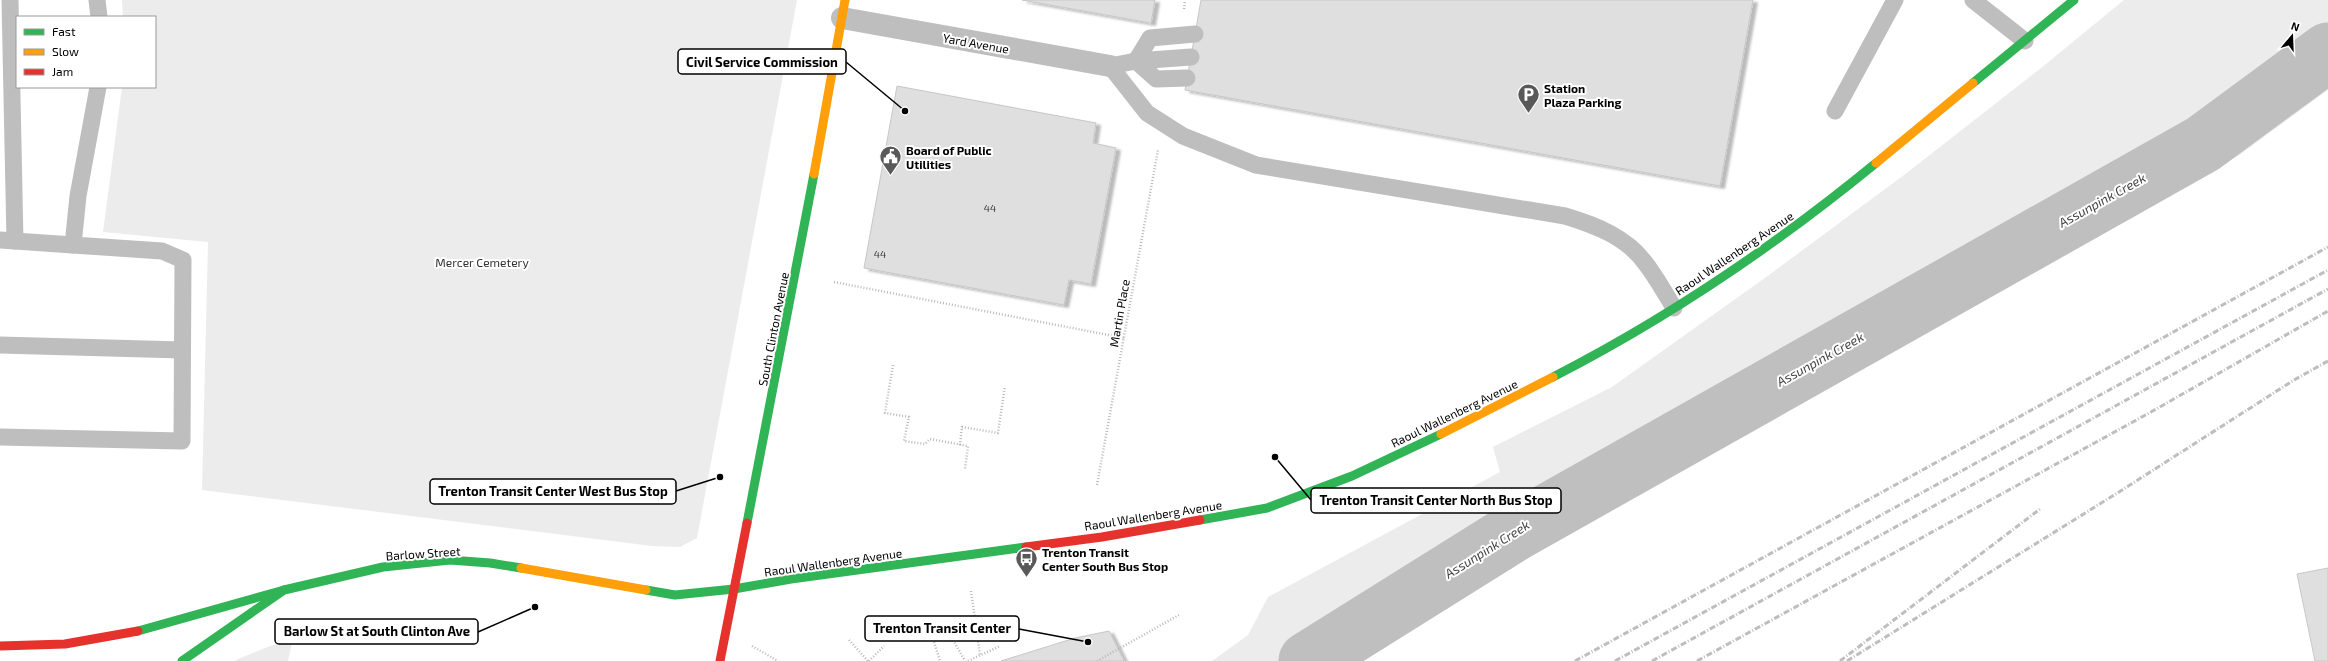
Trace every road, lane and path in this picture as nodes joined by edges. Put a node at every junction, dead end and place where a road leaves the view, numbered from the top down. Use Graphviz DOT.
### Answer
graph roads {
  1 [pos="10,0"];
  2 [pos="97,0"];
  3 [pos="1895,0"];
  4 [pos="1973,0"];
  5 [pos="2074,0"];
  6 [pos="844,9"];
  7 [pos="99,16"];
  8 [pos="1195,34"];
  9 [pos="2025,41"];
  10 [pos="1191,57"];
  11 [pos="1136,61"];
  12 [pos="1110,66"];
  13 [pos="1187,78"];
  14 [pos="98,88"];
  15 [pos="1835,111"];
  16 [pos="1159,144"];
  17 [pos="7,241"];
  18 [pos="73,245"];
  19 [pos="834,282"];
  20 [pos="1674,308"];
  21 [pos="1124,338"];
  22 [pos="0,345"];
  23 [pos="182,350"];
  24 [pos="893,365"];
  25 [pos="1005,386"];
  26 [pos="0,437"];
  27 [pos="960,445"];
  28 [pos="965,469"];
  29 [pos="1098,485"];
  30 [pos="734,589"];
  31 [pos="284,590"];
  32 [pos="971,591"];
  33 [pos="1179,615"];
  34 [pos="849,640"];
  35 [pos="952,640"];
  36 [pos="934,642"];
  37 [pos="0,646"];
  38 [pos="752,646"];
  39 [pos="884,646"];
  40 [pos="1000,646"];
  41 [pos="980,655"];
  42 [pos="182,661"];
  43 [pos="720,661"];
  44 [pos="778,661"];
  45 [pos="868,661"];
  46 [pos="940,661"];
  47 [pos="964,661"];
  48 [pos="968,661"];
  49 [pos="1097,661"];
  1 -- 17 [label="lane"];
  2 -- 7 [label="lane"];
  3 -- 15 [label="lane"];
  4 -- 9 [label="lane"];
  5 -- 9 [label="main road, Raoul Wallenberg Avenue"];
  6 -- 12 [label="street, Yard Avenue"];
  6 -- 30 [label="main road, South Clinton Avenue"];
  8 -- 11 [label="lane"];
  9 -- 20 [label="main road, Raoul Wallenberg Avenue"];
  10 -- 11 [label="lane"];
  11 -- 12 [label="lane"];
  11 -- 13 [label="lane"];
  12 -- 20 [label="lane"];
  14 -- 18 [label="lane"];
  16 -- 21 [label="path, Martin Place"];
  17 -- 18 [label="lane"];
  18 -- 23 [label="lane"];
  19 -- 21 [label="path"];
  20 -- 30 [label="main road, Raoul Wallenberg Avenue"];
  21 -- 29 [label="path, Martin Place"];
  22 -- 23 [label="lane"];
  23 -- 26 [label="lane"];
  24 -- 27 [label="path"];
  25 -- 27 [label="path"];
  27 -- 28 [label="path"];
  30 -- 31 [label="main road, Barlow Street"];
  30 -- 43 [label="main road, South Clinton Avenue"];
  31 -- 37 [label="main road"];
  31 -- 42 [label="main road, Barlow Street"];
  32 -- 41 [label="path"];
  33 -- 49 [label="path"];
  34 -- 45 [label="path"];
  35 -- 47 [label="path"];
  36 -- 46 [label="path"];
  38 -- 44 [label="path"];
  39 -- 45 [label="path"];
  40 -- 41 [label="path"];
  41 -- 48 [label="path"];
}
